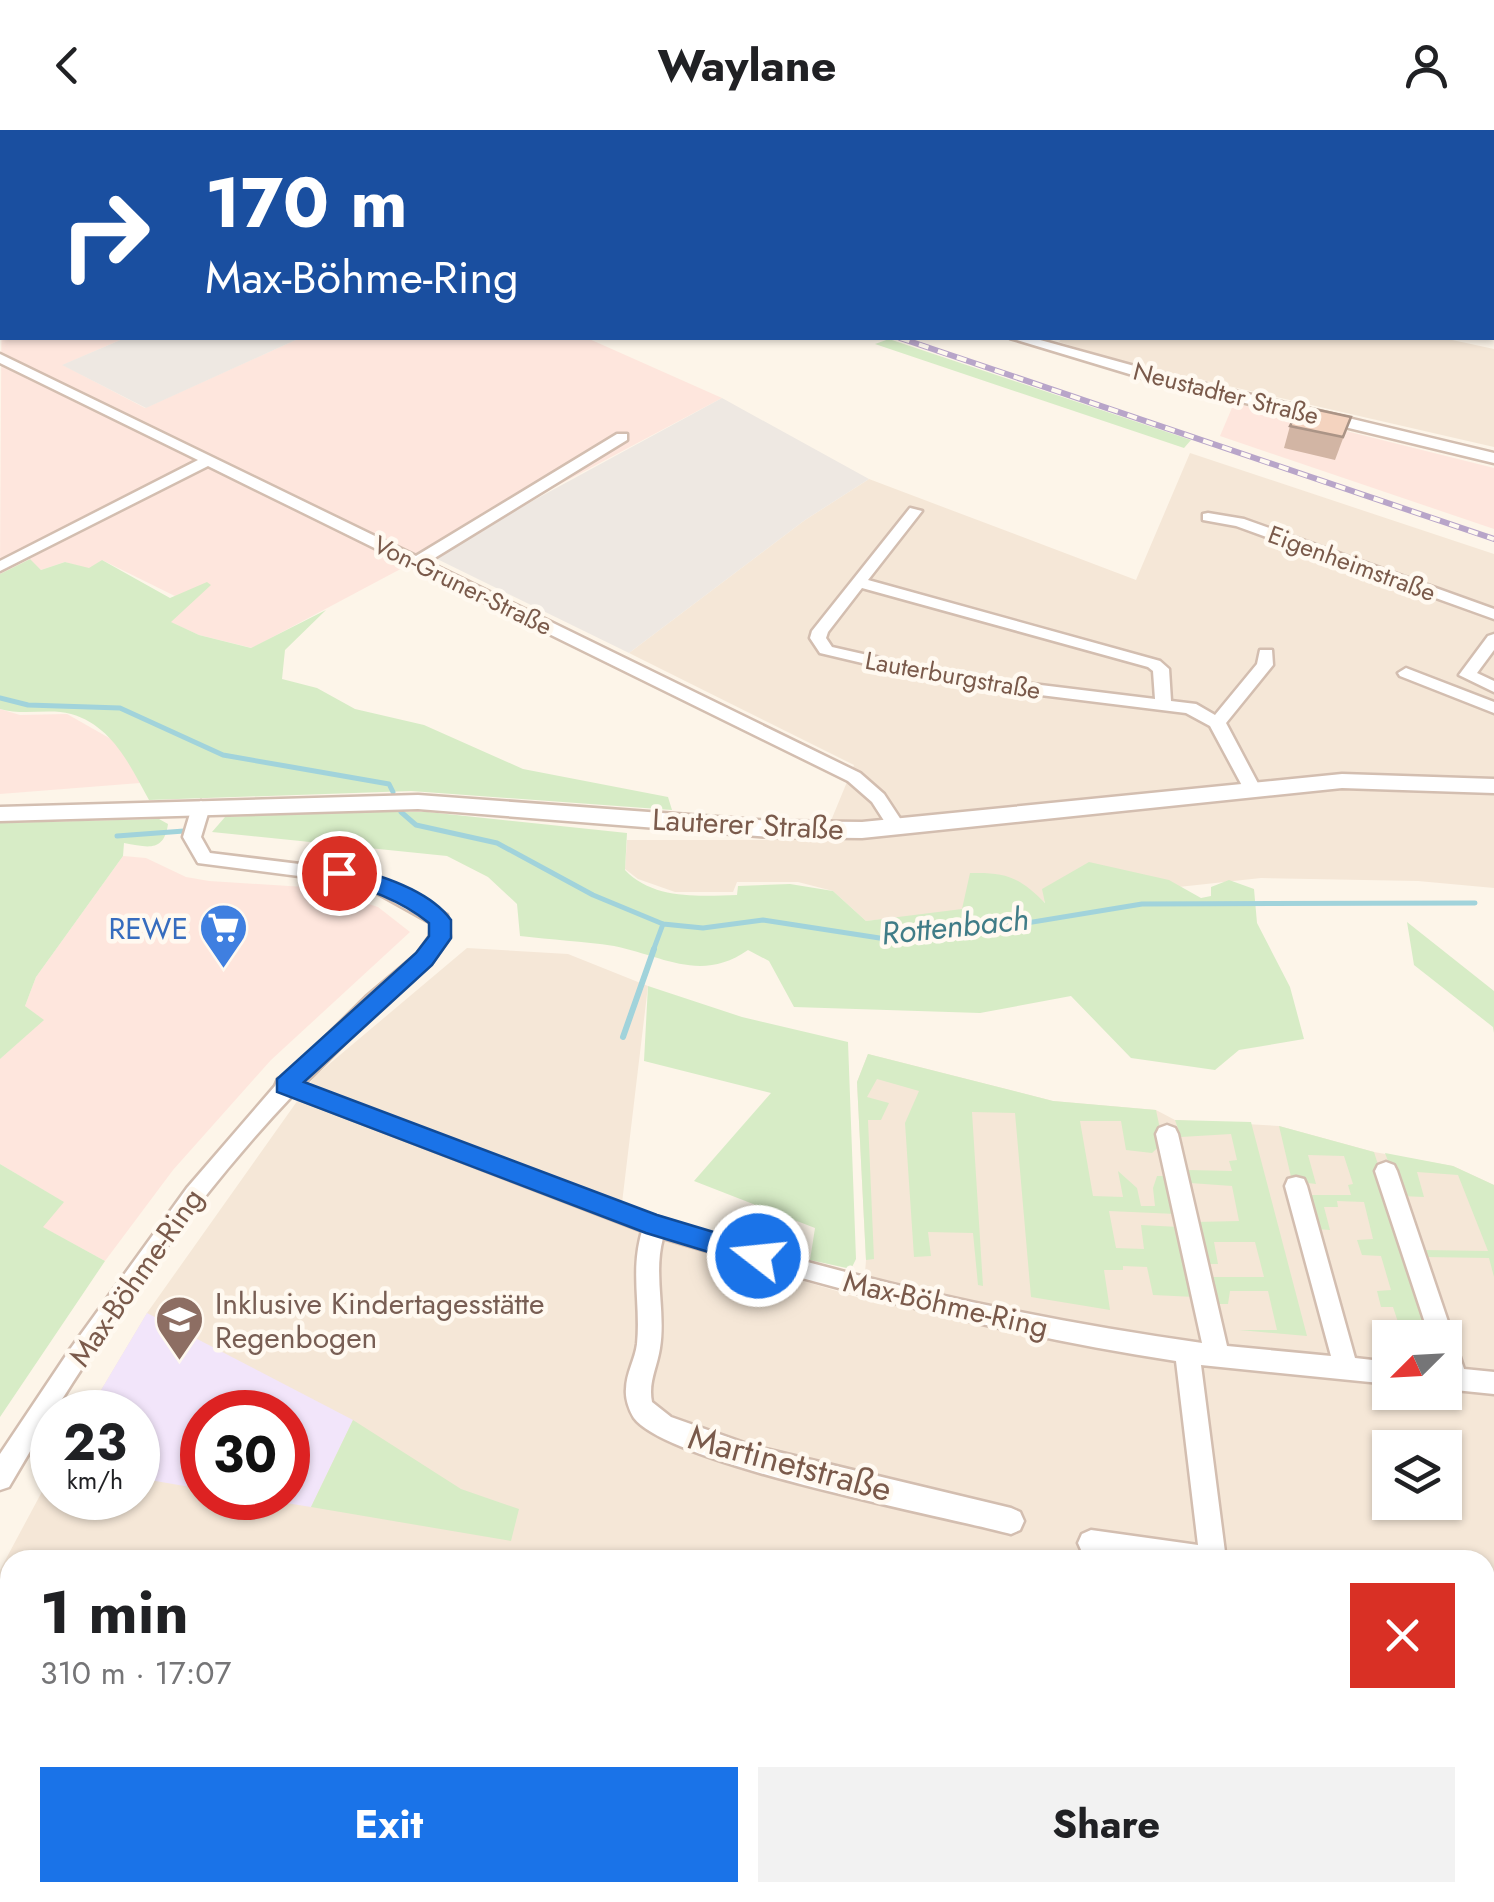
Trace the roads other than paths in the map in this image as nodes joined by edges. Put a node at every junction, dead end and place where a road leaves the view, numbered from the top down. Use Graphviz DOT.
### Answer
graph roads {
  1 [pos="1025,340"];
  2 [pos="4,361"];
  3 [pos="622,437"];
  4 [pos="1494,458"];
  5 [pos="209,460"];
  6 [pos="915,512"];
  7 [pos="1208,517"];
  8 [pos="416,562"];
  9 [pos="0,568"];
  10 [pos="857,582"];
  11 [pos="1494,614"];
  12 [pos="1494,640"];
  13 [pos="1266,653"];
  14 [pos="1406,673"];
  15 [pos="1494,687"];
  16 [pos="1164,704"];
  17 [pos="1494,708"];
  18 [pos="1217,723"];
  19 [pos="1494,786"];
  20 [pos="1252,789"];
  21 [pos="201,806"];
  22 [pos="0,814"];
  23 [pos="896,826"];
  24 [pos="285,1085"];
  25 [pos="1168,1134"];
  26 [pos="1386,1172"];
  27 [pos="1296,1186"];
  28 [pos="655,1226"];
  29 [pos="1436,1320"];
  30 [pos="1187,1352"];
  31 [pos="1217,1356"];
  32 [pos="1346,1368"];
  33 [pos="1372,1371"];
  34 [pos="1462,1380"];
  35 [pos="1494,1384"];
  36 [pos="0,1478"];
  37 [pos="1011,1520"];
  38 [pos="1091,1543"];
  39 [pos="1141,1550"];
  40 [pos="1211,1550"];
  1 -- 4 [label="street, Neustadter Straße"];
  2 -- 5 [label="street, Von-Gruner-Straße"];
  3 -- 8 [label="street"];
  5 -- 8 [label="street, Von-Gruner-Straße"];
  5 -- 9 [label="street"];
  6 -- 10 [label="street, Lauterburgstraße"];
  7 -- 11 [label="street, Eigenheimstraße"];
  8 -- 23 [label="street, Von-Gruner-Straße"];
  10 -- 16 [label="street, Lauterburgstraße"];
  10 -- 16 [label="street, Lauterburgstraße"];
  12 -- 15 [label="street"];
  13 -- 18 [label="street"];
  14 -- 17 [label="street"];
  16 -- 18 [label="street, Lauterburgstraße"];
  18 -- 20 [label="street"];
  19 -- 20 [label="street, Lauterer Straße"];
  20 -- 23 [label="street, Lauterer Straße"];
  21 -- 22 [label="street, Lauterer Straße"];
  21 -- 23 [label="street, Lauterer Straße"];
  21 -- 24 [label="street, Max-Böhme-Ring"];
  24 -- 28 [label="street, Max-Böhme-Ring"];
  24 -- 36 [label="street, Max-Böhme-Ring"];
  25 -- 31 [label="street"];
  26 -- 29 [label="street"];
  27 -- 32 [label="street"];
  28 -- 30 [label="street, Max-Böhme-Ring"];
  28 -- 37 [label="street, Martinetstraße"];
  30 -- 31 [label="street, Max-Böhme-Ring"];
  30 -- 40 [label="street"];
  31 -- 32 [label="street, Max-Böhme-Ring"];
  32 -- 33 [label="street, Max-Böhme-Ring"];
  34 -- 35 [label="street"];
  38 -- 39 [label="street"];
}
